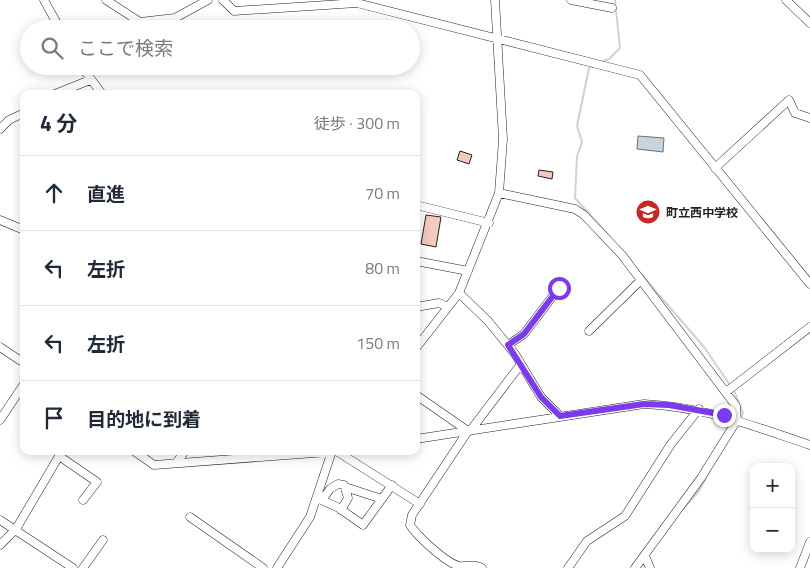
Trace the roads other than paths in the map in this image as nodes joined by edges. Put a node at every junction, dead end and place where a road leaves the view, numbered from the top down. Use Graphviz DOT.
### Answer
graph roads {
  1 [pos="44,0"];
  2 [pos="106,0"];
  3 [pos="208,0"];
  4 [pos="224,0"];
  5 [pos="495,0"];
  6 [pos="571,0"];
  7 [pos="786,0"];
  8 [pos="612,8"];
  9 [pos="55,20"];
  10 [pos="137,20"];
  11 [pos="158,20"];
  12 [pos="810,23"];
  13 [pos="498,38"];
  14 [pos="86,75"];
  15 [pos="90,80"];
  16 [pos="65,90"];
  17 [pos="99,90"];
  18 [pos="20,115"];
  19 [pos="810,118"];
  20 [pos="0,129"];
  21 [pos="715,168"];
  22 [pos="499,193"];
  23 [pos="420,206"];
  24 [pos="0,220"];
  25 [pos="488,223"];
  26 [pos="20,228"];
  27 [pos="420,262"];
  28 [pos="468,271"];
  29 [pos="641,280"];
  30 [pos="810,284"];
  31 [pos="559,288"];
  32 [pos="459,294"];
  33 [pos="420,306"];
  34 [pos="448,308"];
  35 [pos="810,328"];
  36 [pos="589,331"];
  37 [pos="420,343"];
  38 [pos="508,345"];
  39 [pos="0,347"];
  40 [pos="20,360"];
  41 [pos="521,364"];
  42 [pos="20,390"];
  43 [pos="726,392"];
  44 [pos="420,398"];
  45 [pos="699,409"];
  46 [pos="560,416"];
  47 [pos="0,420"];
  48 [pos="736,420"];
  49 [pos="469,431"];
  50 [pos="420,438"];
  51 [pos="810,445"];
  52 [pos="59,455"];
  53 [pos="61,455"];
  54 [pos="140,455"];
  55 [pos="182,455"];
  56 [pos="292,455"];
  57 [pos="335,455"];
  58 [pos="341,455"];
  59 [pos="176,463"];
  60 [pos="392,485"];
  61 [pos="345,487"];
  62 [pos="319,499"];
  63 [pos="382,499"];
  64 [pos="83,500"];
  65 [pos="420,504"];
  66 [pos="341,510"];
  67 [pos="190,517"];
  68 [pos="0,520"];
  69 [pos="16,529"];
  70 [pos="103,540"];
  71 [pos="810,542"];
  72 [pos="0,545"];
  73 [pos="645,556"];
  74 [pos="73,568"];
  75 [pos="82,568"];
  76 [pos="263,568"];
  77 [pos="278,568"];
  78 [pos="482,568"];
  79 [pos="568,568"];
  80 [pos="635,568"];
  81 [pos="650,568"];
  82 [pos="800,568"];
  1 -- 9 [label="street"];
  2 -- 10 [label="street"];
  3 -- 11 [label="street"];
  4 -- 13 [label="street"];
  5 -- 13 [label="street"];
  6 -- 8 [label="street"];
  7 -- 12 [label="street"];
  13 -- 21 [label="street"];
  13 -- 22 [label="street"];
  14 -- 15 [label="street"];
  15 -- 16 [label="street"];
  15 -- 17 [label="street"];
  18 -- 20 [label="street"];
  19 -- 21 [label="street"];
  21 -- 30 [label="street"];
  22 -- 25 [label="street"];
  22 -- 29 [label="street"];
  23 -- 25 [label="street"];
  24 -- 26 [label="street"];
  25 -- 28 [label="street"];
  27 -- 28 [label="street"];
  28 -- 32 [label="street"];
  29 -- 36 [label="street"];
  29 -- 43 [label="street"];
  31 -- 38 [label="street"];
  32 -- 34 [label="street"];
  32 -- 38 [label="street"];
  33 -- 34 [label="street"];
  34 -- 37 [label="street"];
  35 -- 43 [label="street"];
  38 -- 41 [label="street"];
  39 -- 40 [label="street"];
  41 -- 46 [label="street"];
  41 -- 49 [label="street"];
  42 -- 47 [label="street"];
  43 -- 48 [label="street"];
  44 -- 49 [label="street"];
  45 -- 46 [label="street"];
  45 -- 48 [label="street"];
  45 -- 79 [label="street"];
  46 -- 49 [label="street"];
  48 -- 51 [label="street"];
  48 -- 73 [label="street"];
  49 -- 50 [label="street"];
  49 -- 65 [label="street"];
  52 -- 69 [label="street"];
  53 -- 64 [label="street"];
  54 -- 59 [label="street"];
  55 -- 59 [label="street"];
  56 -- 59 [label="street"];
  57 -- 62 [label="street"];
  58 -- 60 [label="street"];
  60 -- 63 [label="street"];
  60 -- 65 [label="street"];
  61 -- 62 [label="street"];
  61 -- 63 [label="street"];
  61 -- 66 [label="street"];
  62 -- 66 [label="street"];
  62 -- 77 [label="street"];
  63 -- 66 [label="street"];
  65 -- 78 [label="street"];
  67 -- 76 [label="street"];
  68 -- 69 [label="street"];
  69 -- 72 [label="street"];
  69 -- 74 [label="street"];
  70 -- 75 [label="street"];
  71 -- 82 [label="street"];
  73 -- 80 [label="street"];
  73 -- 81 [label="street"];
}
